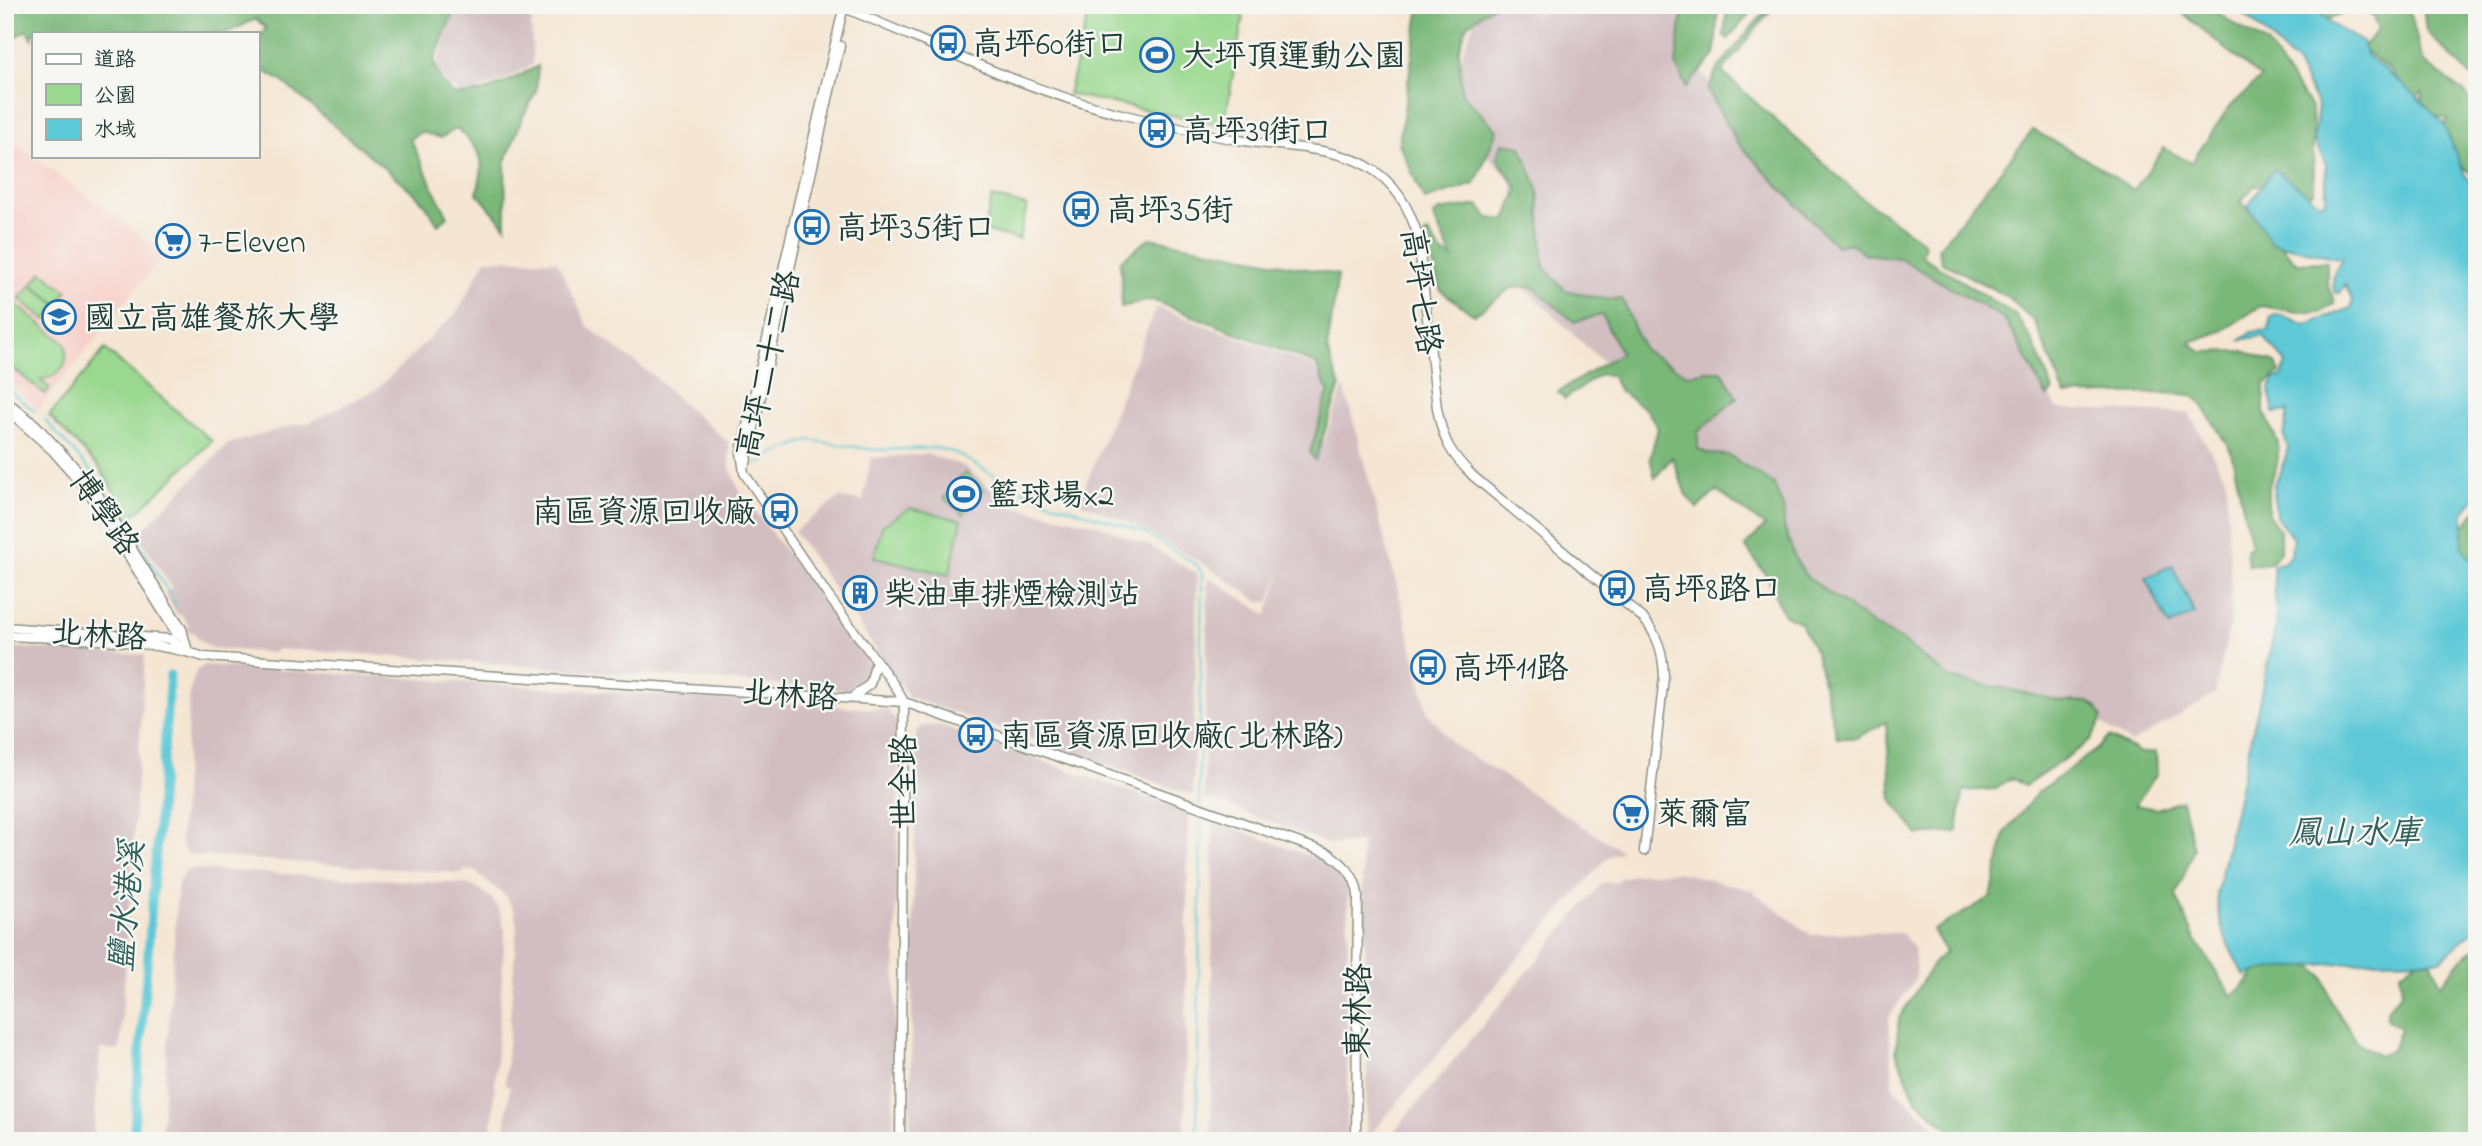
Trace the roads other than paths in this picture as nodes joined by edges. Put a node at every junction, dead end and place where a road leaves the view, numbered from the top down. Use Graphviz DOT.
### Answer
graph roads {
  1 [pos="845,7"];
  2 [pos="5,400"];
  3 [pos="5,408"];
  4 [pos="744,473"];
  5 [pos="5,627"];
  6 [pos="5,636"];
  7 [pos="185,640"];
  8 [pos="188,652"];
  9 [pos="876,661"];
  10 [pos="852,698"];
  11 [pos="904,702"];
  12 [pos="1644,851"];
  13 [pos="1356,881"];
  14 [pos="900,1141"];
  15 [pos="1356,1141"];
  1 -- 4 [label="street, 高坪二十二路"];
  1 -- 12 [label="street, 高坪七路"];
  2 -- 7 [label="street, 博學路"];
  3 -- 7 [label="street, 博學路"];
  4 -- 9 [label="street, 世全路"];
  5 -- 8 [label="street, 北林路"];
  6 -- 8 [label="street, 北林路"];
  7 -- 8 [label="street, 博學路"];
  8 -- 10 [label="street, 北林路"];
  9 -- 10 [label="street"];
  9 -- 11 [label="street, 世全路"];
  10 -- 11 [label="street, 北林路"];
  11 -- 13 [label="street, 北林路"];
  11 -- 14 [label="street, 世全路"];
  13 -- 15 [label="street, 東林路"];
}
